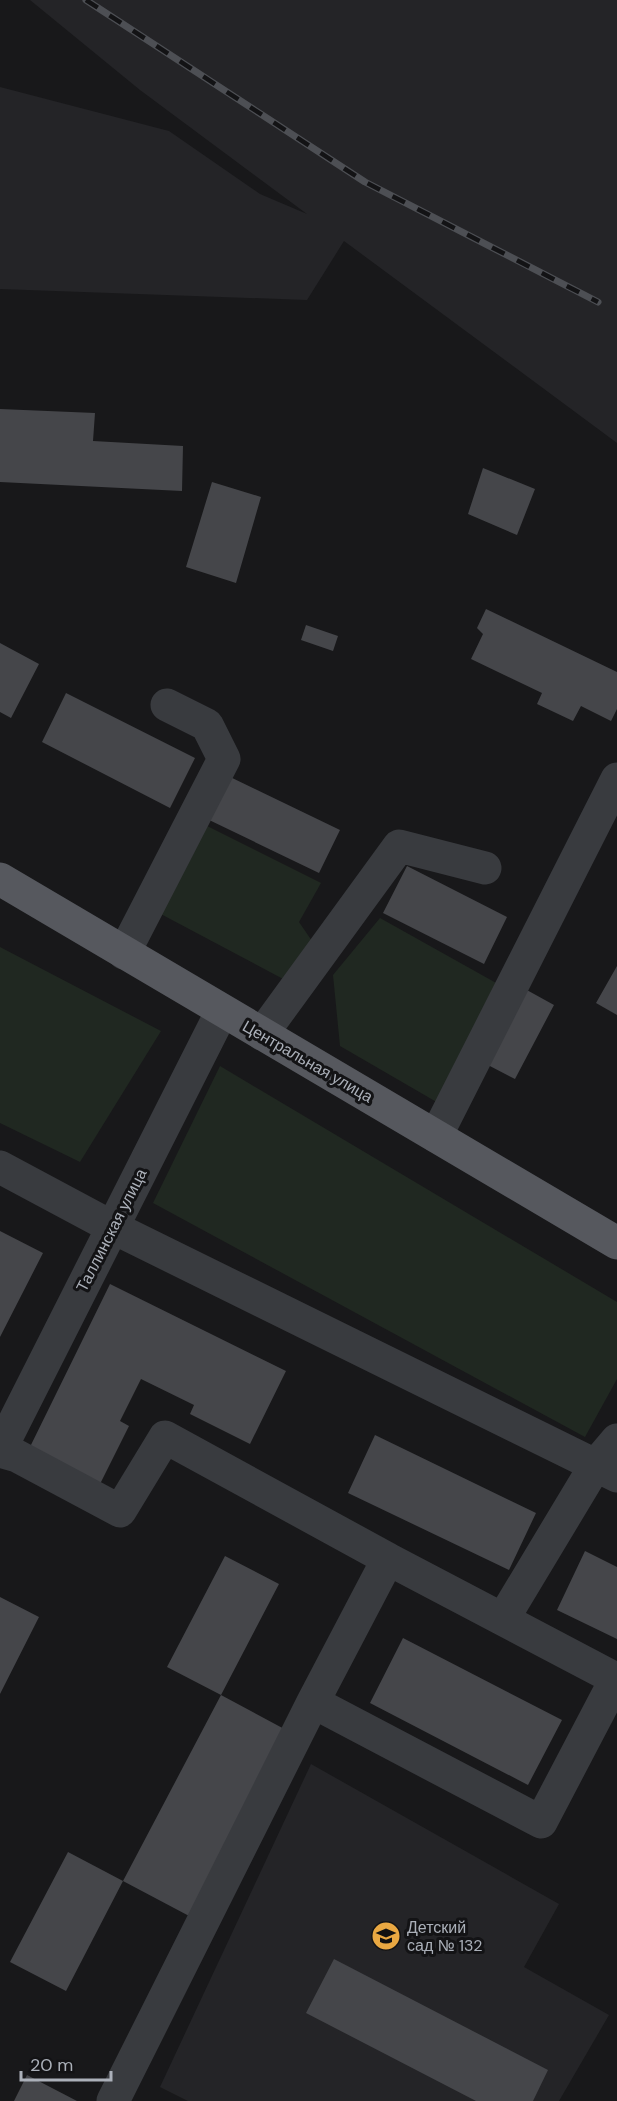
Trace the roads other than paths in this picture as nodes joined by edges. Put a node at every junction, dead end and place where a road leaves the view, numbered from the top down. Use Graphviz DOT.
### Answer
graph roads {
  1 [pos="167,705"];
  2 [pos="617,779"];
  3 [pos="486,868"];
  4 [pos="0,879"];
  5 [pos="124,953"];
  6 [pos="222,1011"];
  7 [pos="262,1034"];
  8 [pos="436,1136"];
  9 [pos="0,1167"];
  10 [pos="112,1227"];
  11 [pos="617,1243"];
  12 [pos="617,1440"];
  13 [pos="0,1450"];
  14 [pos="606,1471"];
  15 [pos="388,1559"];
  16 [pos="502,1619"];
  17 [pos="313,1702"];
  18 [pos="113,2101"];
  1 -- 5 [label="street"];
  2 -- 8 [label="street"];
  3 -- 7 [label="street"];
  4 -- 5 [label="main road, Центральная улица"];
  5 -- 6 [label="main road, Центральная улица"];
  6 -- 7 [label="main road, Центральная улица"];
  6 -- 10 [label="street, Таллинская улица"];
  7 -- 8 [label="main road, Центральная улица"];
  8 -- 11 [label="main road, Центральная улица"];
  9 -- 10 [label="street"];
  10 -- 13 [label="street, Таллинская улица"];
  10 -- 14 [label="street"];
  12 -- 14 [label="street"];
  13 -- 15 [label="street"];
  14 -- 16 [label="street"];
  15 -- 16 [label="street"];
  15 -- 17 [label="street"];
  16 -- 17 [label="street"];
  17 -- 18 [label="street"];
}
